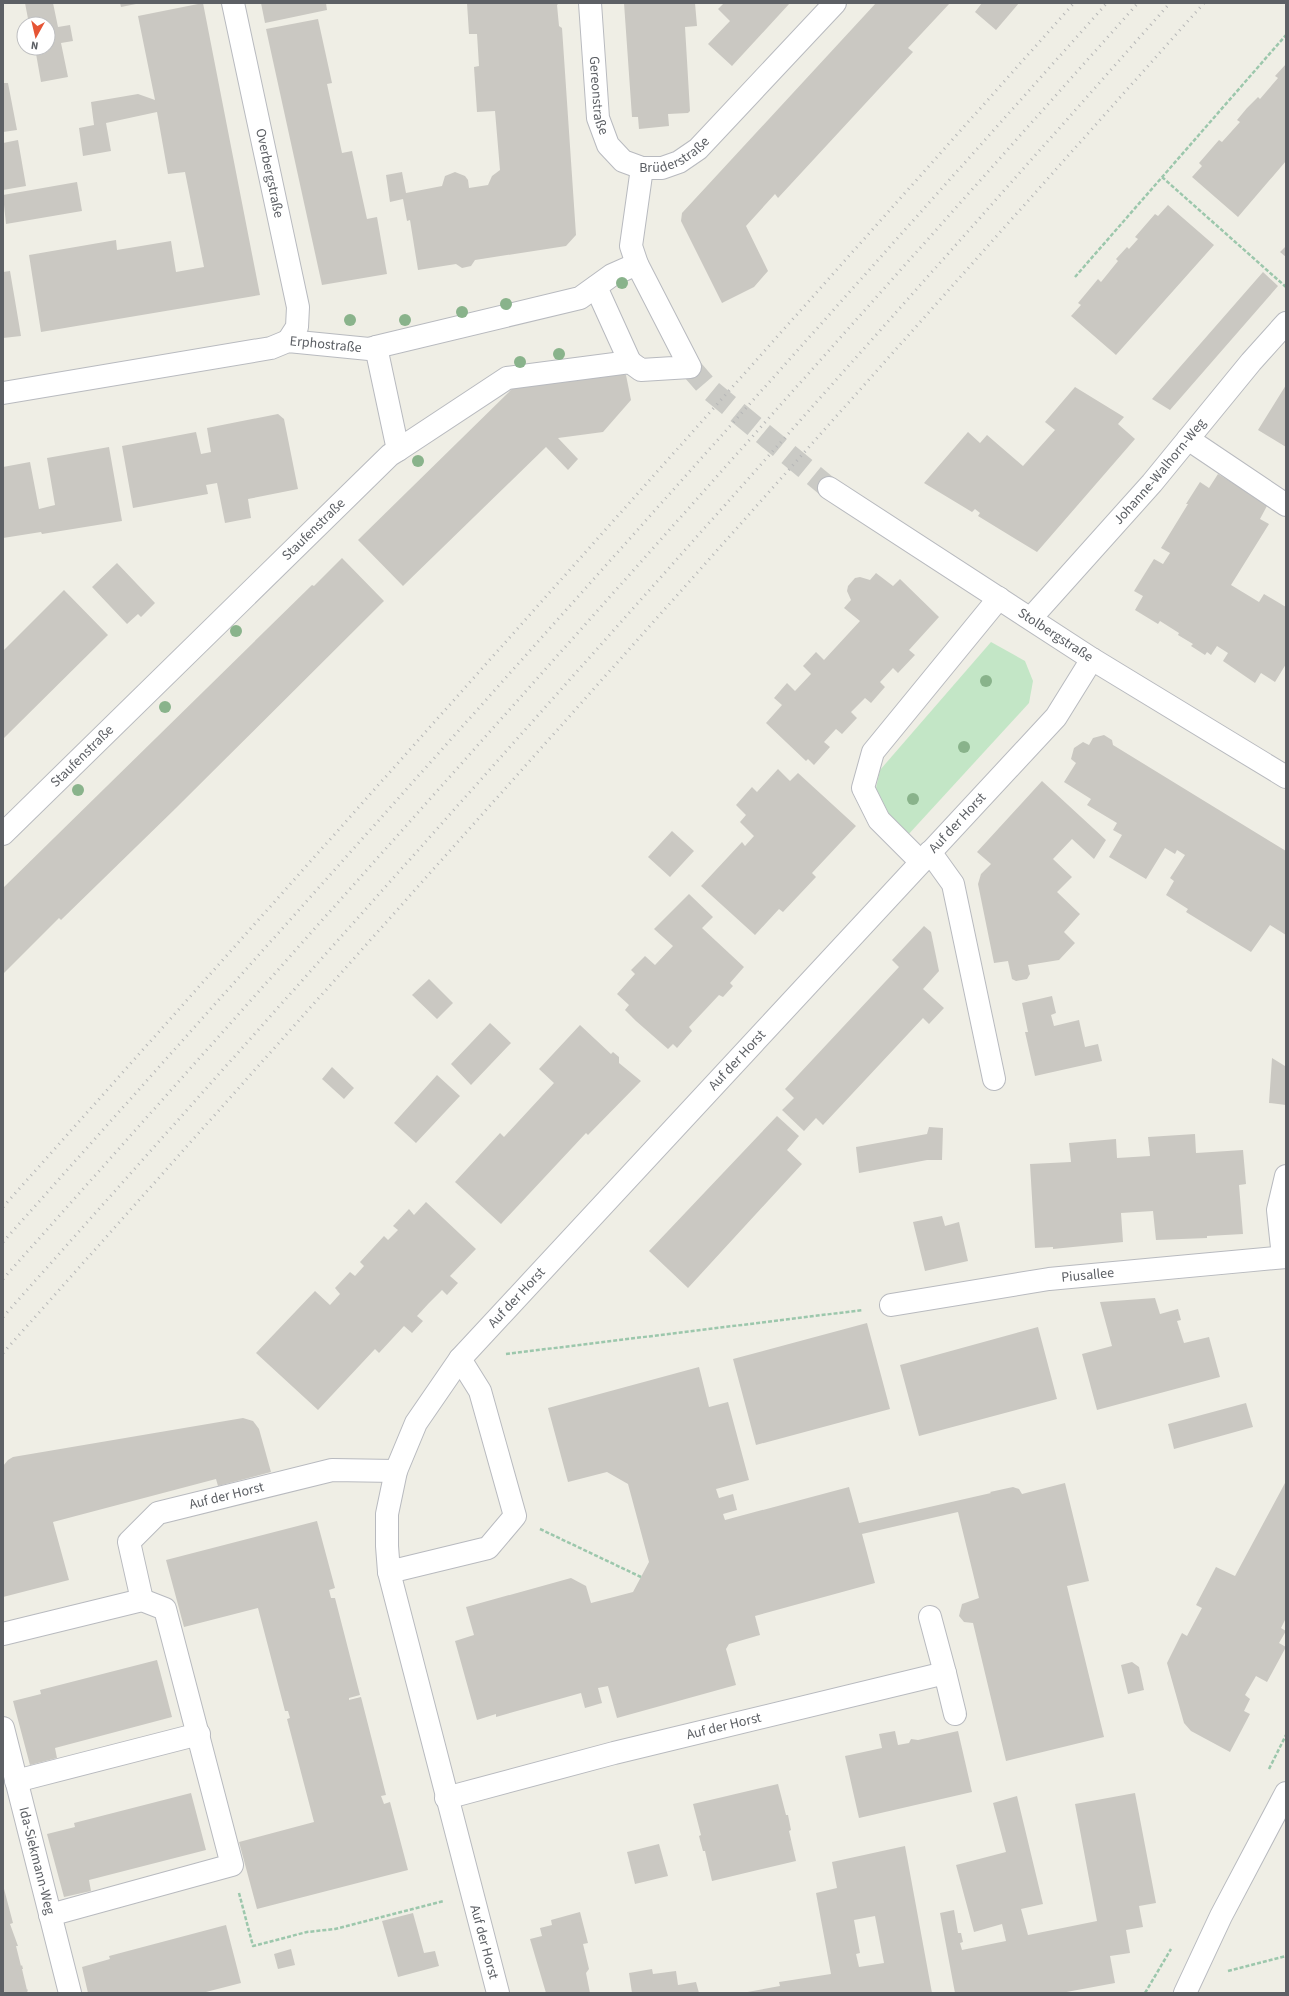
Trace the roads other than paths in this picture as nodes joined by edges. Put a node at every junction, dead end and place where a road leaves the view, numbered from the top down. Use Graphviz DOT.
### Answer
graph roads {
  1 [pos="233,3"];
  2 [pos="590,3"];
  3 [pos="835,3"];
  4 [pos="642,168"];
  5 [pos="637,264"];
  6 [pos="596,287"];
  7 [pos="1286,323"];
  8 [pos="288,341"];
  9 [pos="373,348"];
  10 [pos="630,362"];
  11 [pos="3,393"];
  12 [pos="1188,439"];
  13 [pos="394,452"];
  14 [pos="829,488"];
  15 [pos="1286,505"];
  16 [pos="999,598"];
  17 [pos="1031,618"];
  18 [pos="1092,659"];
  19 [pos="1286,777"];
  20 [pos="3,834"];
  21 [pos="925,857"];
  22 [pos="994,1079"];
  23 [pos="1286,1176"];
  24 [pos="1284,1257"];
  25 [pos="891,1306"];
  26 [pos="460,1358"];
  27 [pos="396,1471"];
  28 [pos="389,1572"];
  29 [pos="142,1600"];
  30 [pos="930,1617"];
  31 [pos="3,1634"];
  32 [pos="945,1673"];
  33 [pos="955,1714"];
  34 [pos="3,1728"];
  35 [pos="199,1734"];
  36 [pos="16,1780"];
  37 [pos="1286,1793"];
  38 [pos="446,1798"];
  39 [pos="50,1915"];
  40 [pos="70,1993"];
  41 [pos="498,1993"];
  42 [pos="1185,1993"];
  1 -- 8 [label="street, Overbergstraße"];
  2 -- 4 [label="street, Gereonstraße"];
  3 -- 4 [label="street, Brüderstraße"];
  4 -- 5 [label="street, Brüderstraße"];
  5 -- 6 [label="street, Erphostraße"];
  5 -- 10 [label="street, Brüderstraße"];
  6 -- 9 [label="street, Erphostraße"];
  6 -- 10 [label="street"];
  7 -- 12 [label="street, Johanne-Walhorn-Weg"];
  8 -- 9 [label="street, Erphostraße"];
  8 -- 11 [label="street, Erphostraße"];
  9 -- 13 [label="street"];
  10 -- 13 [label="street, Staufenstraße"];
  12 -- 15 [label="street"];
  12 -- 17 [label="street, Johanne-Walhorn-Weg"];
  13 -- 20 [label="street, Staufenstraße"];
  14 -- 16 [label="street, Stolbergstraße"];
  16 -- 17 [label="street, Stolbergstraße"];
  16 -- 21 [label="street"];
  17 -- 18 [label="street, Stolbergstraße"];
  18 -- 19 [label="street, Stolbergstraße"];
  18 -- 21 [label="street, Auf der Horst"];
  21 -- 22 [label="street"];
  21 -- 26 [label="street, Auf der Horst"];
  23 -- 24 [label="street"];
  24 -- 25 [label="street, Piusallee"];
  26 -- 27 [label="street, Auf der Horst"];
  26 -- 28 [label="street"];
  27 -- 28 [label="street, Auf der Horst"];
  27 -- 29 [label="street, Auf der Horst"];
  28 -- 38 [label="street, Auf der Horst"];
  29 -- 31 [label="street"];
  29 -- 35 [label="street"];
  30 -- 32 [label="street"];
  32 -- 33 [label="street"];
  32 -- 38 [label="street, Auf der Horst"];
  34 -- 36 [label="street, Ida-Siekmann-Weg"];
  35 -- 36 [label="street"];
  35 -- 39 [label="street"];
  36 -- 39 [label="street, Ida-Siekmann-Weg"];
  37 -- 42 [label="street"];
  38 -- 41 [label="street, Auf der Horst"];
  39 -- 40 [label="street, Ida-Siekmann-Weg"];
}
